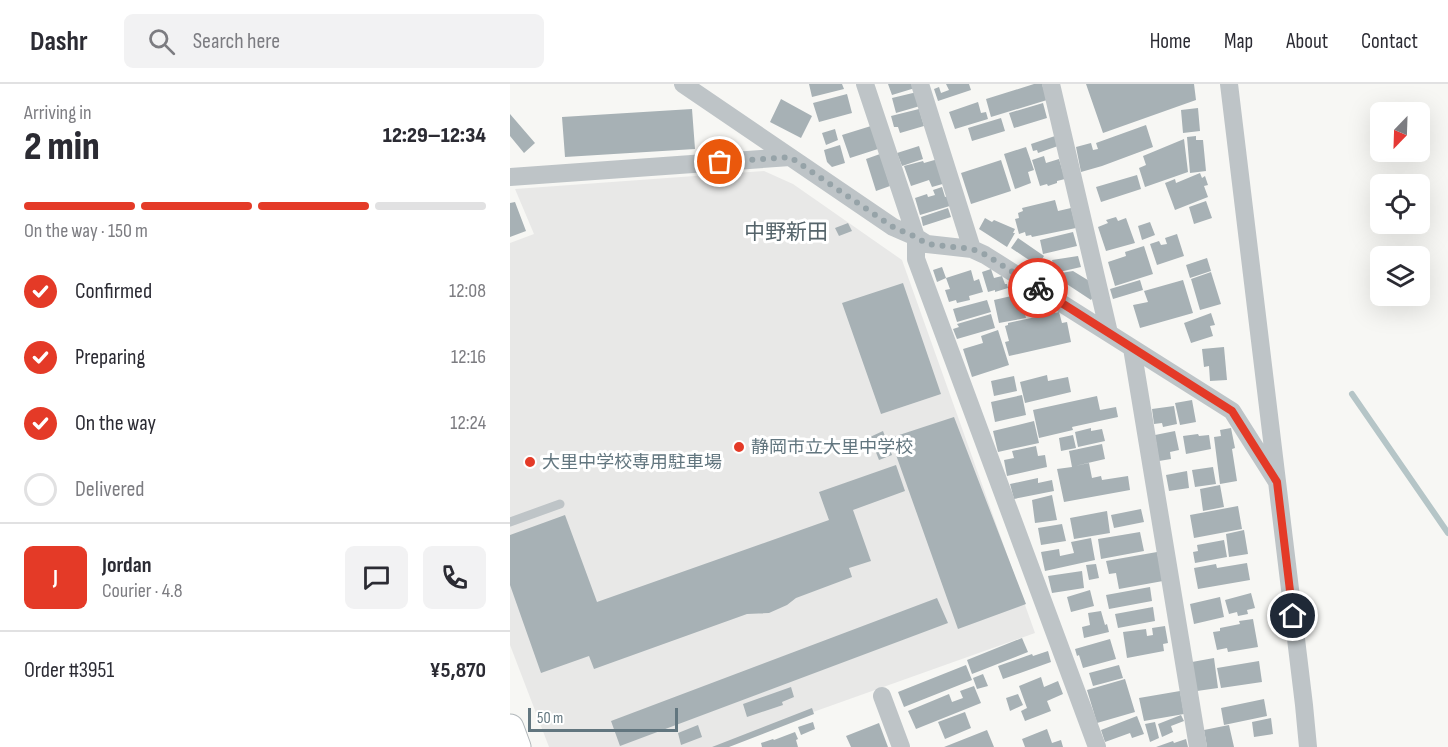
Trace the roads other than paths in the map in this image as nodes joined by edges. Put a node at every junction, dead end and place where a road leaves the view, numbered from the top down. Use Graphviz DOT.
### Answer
graph roads {
  1 [pos="683,84"];
  2 [pos="865,84"];
  3 [pos="920,84"];
  4 [pos="1051,84"];
  5 [pos="1228,84"];
  6 [pos="790,157"];
  7 [pos="510,177"];
  8 [pos="916,237"];
  9 [pos="972,249"];
  10 [pos="1109,333"];
  11 [pos="1132,348"];
  12 [pos="1277,482"];
  13 [pos="560,504"];
  14 [pos="510,522"];
  15 [pos="882,696"];
  16 [pos="510,728"];
  17 [pos="517,747"];
  18 [pos="901,747"];
  19 [pos="1097,747"];
  20 [pos="1198,747"];
  21 [pos="1308,747"];
  1 -- 6 [label="street"];
  2 -- 8 [label="street"];
  3 -- 9 [label="street"];
  4 -- 10 [label="street"];
  5 -- 12 [label="street"];
  6 -- 7 [label="street"];
  6 -- 8 [label="street"];
  8 -- 9 [label="street"];
  8 -- 19 [label="street"];
  9 -- 10 [label="street"];
  10 -- 11 [label="street"];
  11 -- 12 [label="street"];
  11 -- 20 [label="street"];
  12 -- 21 [label="street"];
  13 -- 14 [label="lane"];
  15 -- 18 [label="street"];
  16 -- 17 [label="main road"];
}
